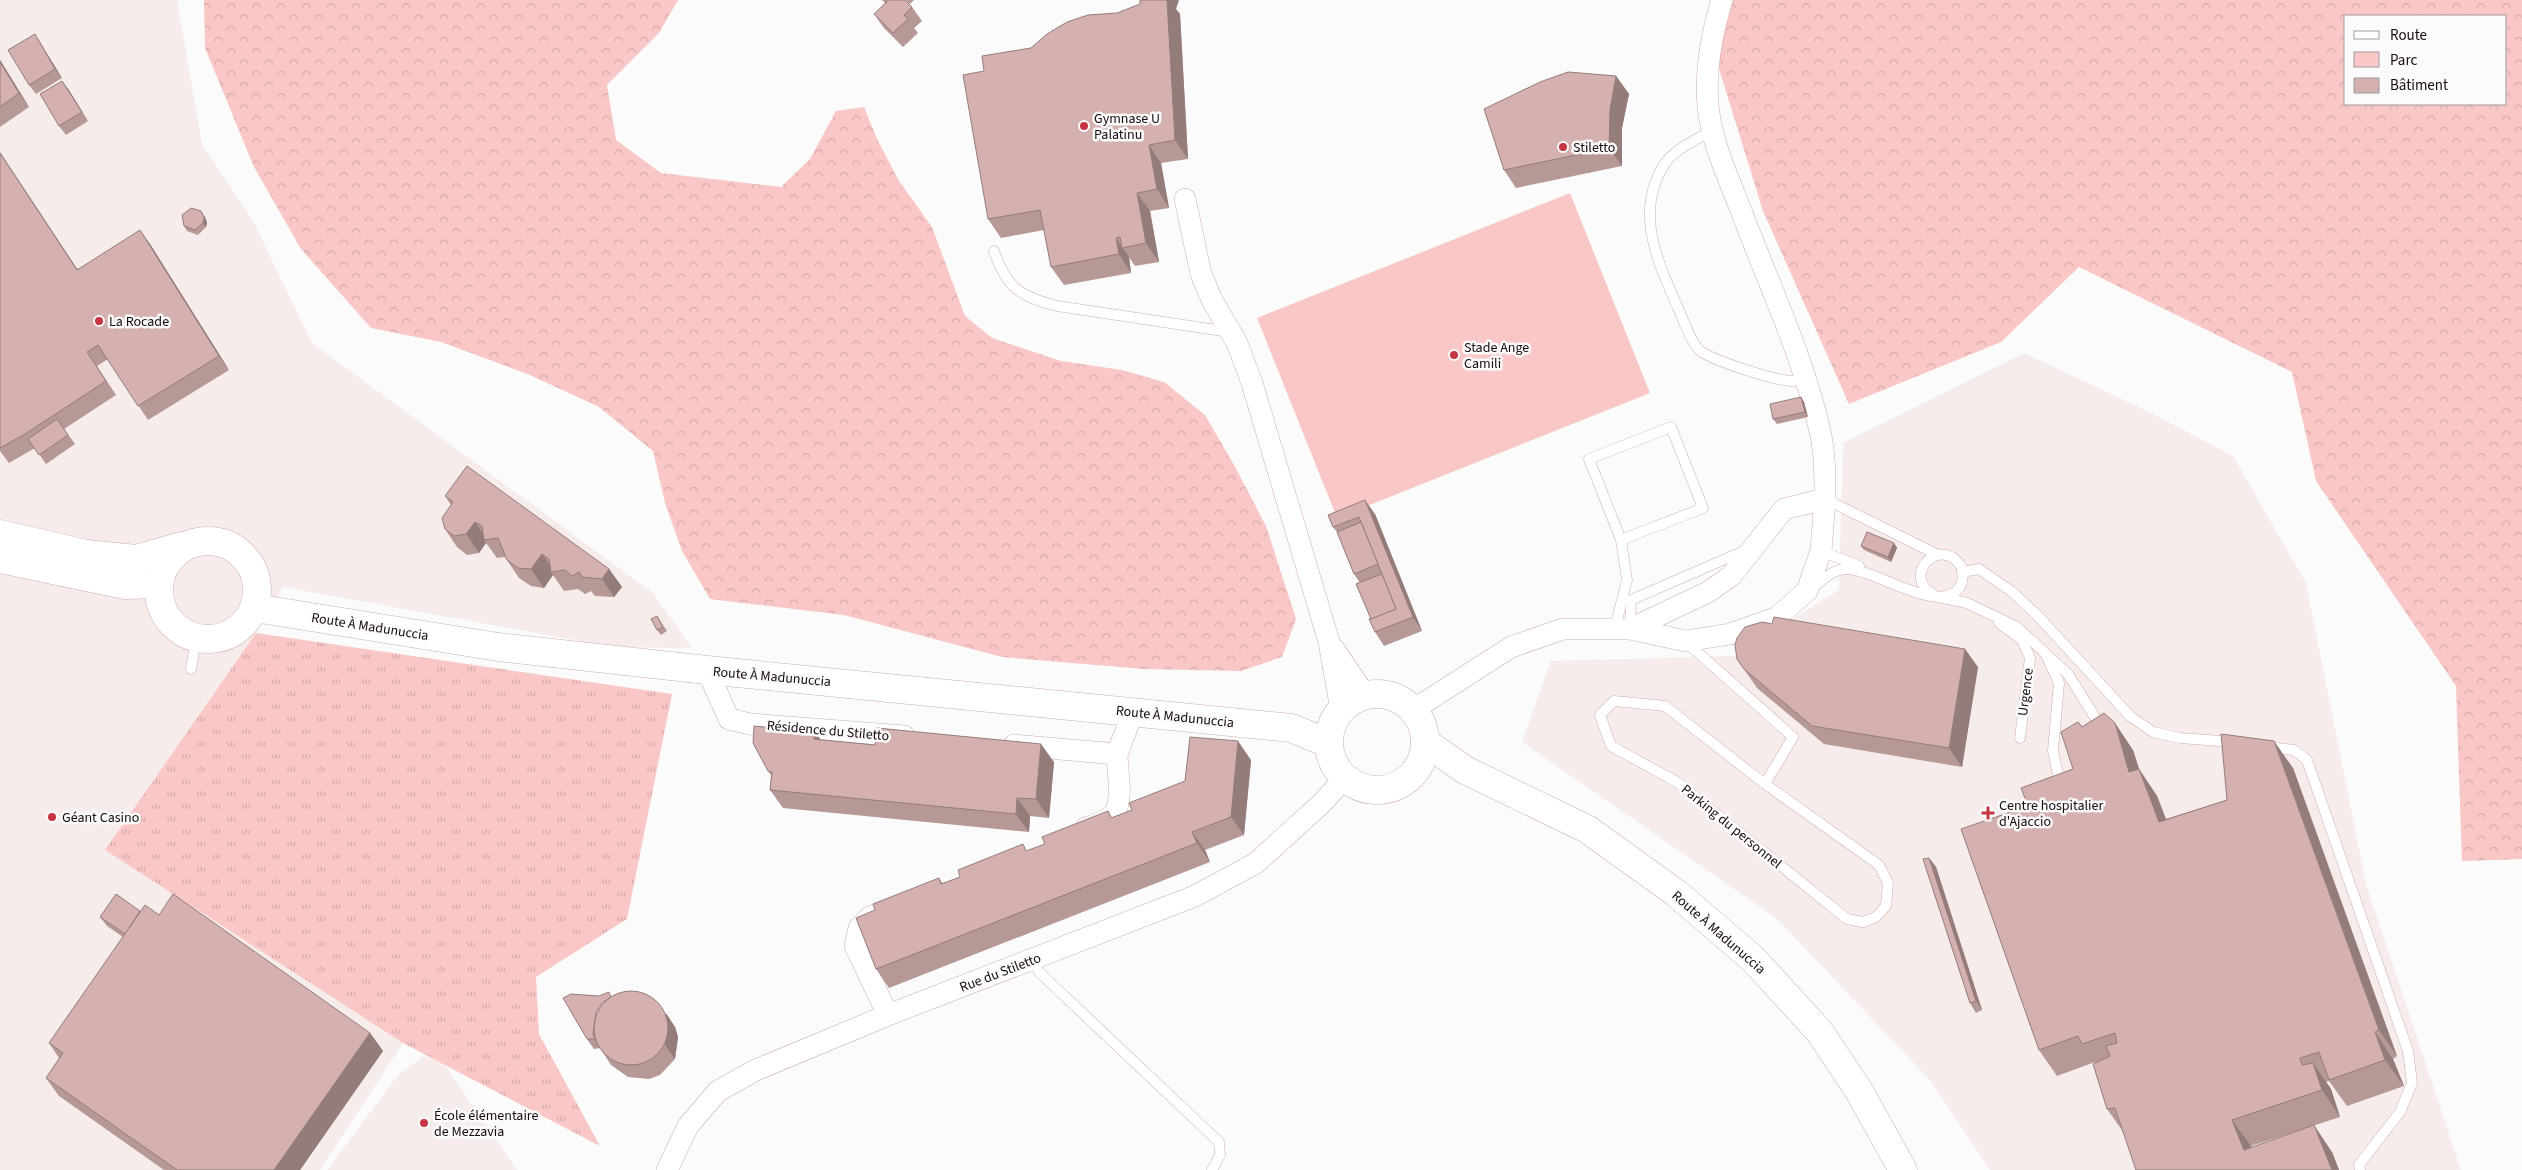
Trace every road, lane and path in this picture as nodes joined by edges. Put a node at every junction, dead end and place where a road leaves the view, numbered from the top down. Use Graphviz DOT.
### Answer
graph roads {
  1 [pos="1722,0"];
  2 [pos="1713,130"];
  3 [pos="1185,199"];
  4 [pos="994,251"];
  5 [pos="1231,332"];
  6 [pos="1806,380"];
  7 [pos="1826,499"];
  8 [pos="0,534"];
  9 [pos="1621,540"];
  10 [pos="184,546"];
  11 [pos="1820,551"];
  12 [pos="1938,554"];
  13 [pos="0,559"];
  14 [pos="1962,572"];
  15 [pos="158,584"];
  16 [pos="1956,592"];
  17 [pos="1934,595"];
  18 [pos="1797,600"];
  19 [pos="254,608"];
  20 [pos="1979,609"];
  21 [pos="1622,628"];
  22 [pos="196,639"];
  23 [pos="1686,641"];
  24 [pos="1330,642"];
  25 [pos="2045,653"];
  26 [pos="190,669"];
  27 [pos="707,670"];
  28 [pos="1365,695"];
  29 [pos="1413,710"];
  30 [pos="1133,712"];
  31 [pos="1335,724"];
  32 [pos="924,738"];
  33 [pos="2020,738"];
  34 [pos="2107,738"];
  35 [pos="1425,742"];
  36 [pos="991,743"];
  37 [pos="1117,754"];
  38 [pos="1416,770"];
  39 [pos="1465,770"];
  40 [pos="1345,778"];
  41 [pos="1765,784"];
  42 [pos="2069,791"];
  43 [pos="1069,835"];
  44 [pos="896,906"];
  45 [pos="1032,959"];
  46 [pos="888,1015"];
  47 [pos="668,1170"];
  48 [pos="1212,1170"];
  49 [pos="1903,1170"];
  50 [pos="2360,1170"];
  1 -- 2 [label="street"];
  2 -- 6 [label="street"];
  2 -- 6 [label="lane"];
  3 -- 5 [label="street"];
  4 -- 5 [label="lane"];
  5 -- 24 [label="street"];
  6 -- 7 [label="street"];
  7 -- 11 [label="street"];
  7 -- 12 [label="lane"];
  7 -- 21 [label="street"];
  8 -- 10 [label="main road"];
  9 -- 9 [label="lane"];
  9 -- 21 [label="lane"];
  10 -- 15 [label="main road"];
  10 -- 19 [label="main road"];
  11 -- 17 [label="lane"];
  11 -- 18 [label="street"];
  12 -- 14 [label="lane"];
  12 -- 17 [label="lane"];
  13 -- 15 [label="main road"];
  14 -- 16 [label="lane"];
  14 -- 50 [label="lane"];
  15 -- 22 [label="main road"];
  16 -- 17 [label="lane"];
  16 -- 20 [label="lane, Urgence"];
  17 -- 18 [label="lane"];
  17 -- 20 [label="lane"];
  18 -- 23 [label="street"];
  19 -- 22 [label="main road"];
  19 -- 27 [label="main road, Route À Madunuccia"];
  20 -- 25 [label="lane"];
  20 -- 33 [label="lane, Urgence"];
  21 -- 23 [label="street"];
  21 -- 29 [label="street"];
  22 -- 26 [label="lane"];
  23 -- 41 [label="lane"];
  24 -- 28 [label="street"];
  24 -- 31 [label="street"];
  25 -- 34 [label="lane"];
  25 -- 42 [label="lane"];
  27 -- 30 [label="main road, Route À Madunuccia"];
  27 -- 32 [label="street, Résidence du Stiletto"];
  28 -- 29 [label="main road"];
  28 -- 31 [label="main road"];
  29 -- 35 [label="main road"];
  30 -- 31 [label="main road, Route À Madunuccia"];
  30 -- 37 [label="street"];
  31 -- 40 [label="main road"];
  35 -- 38 [label="main road"];
  35 -- 39 [label="main road, Route À Madunuccia"];
  36 -- 37 [label="street"];
  37 -- 43 [label="street"];
  38 -- 39 [label="main road"];
  38 -- 40 [label="main road"];
  39 -- 49 [label="main road, Route À Madunuccia"];
  40 -- 45 [label="street, Rue du Stiletto"];
  41 -- 41 [label="lane, Parking du personnel"];
  44 -- 46 [label="street"];
  45 -- 46 [label="street, Rue du Stiletto"];
  45 -- 48 [label="lane"];
  46 -- 47 [label="street, Rue du Stiletto"];
}
